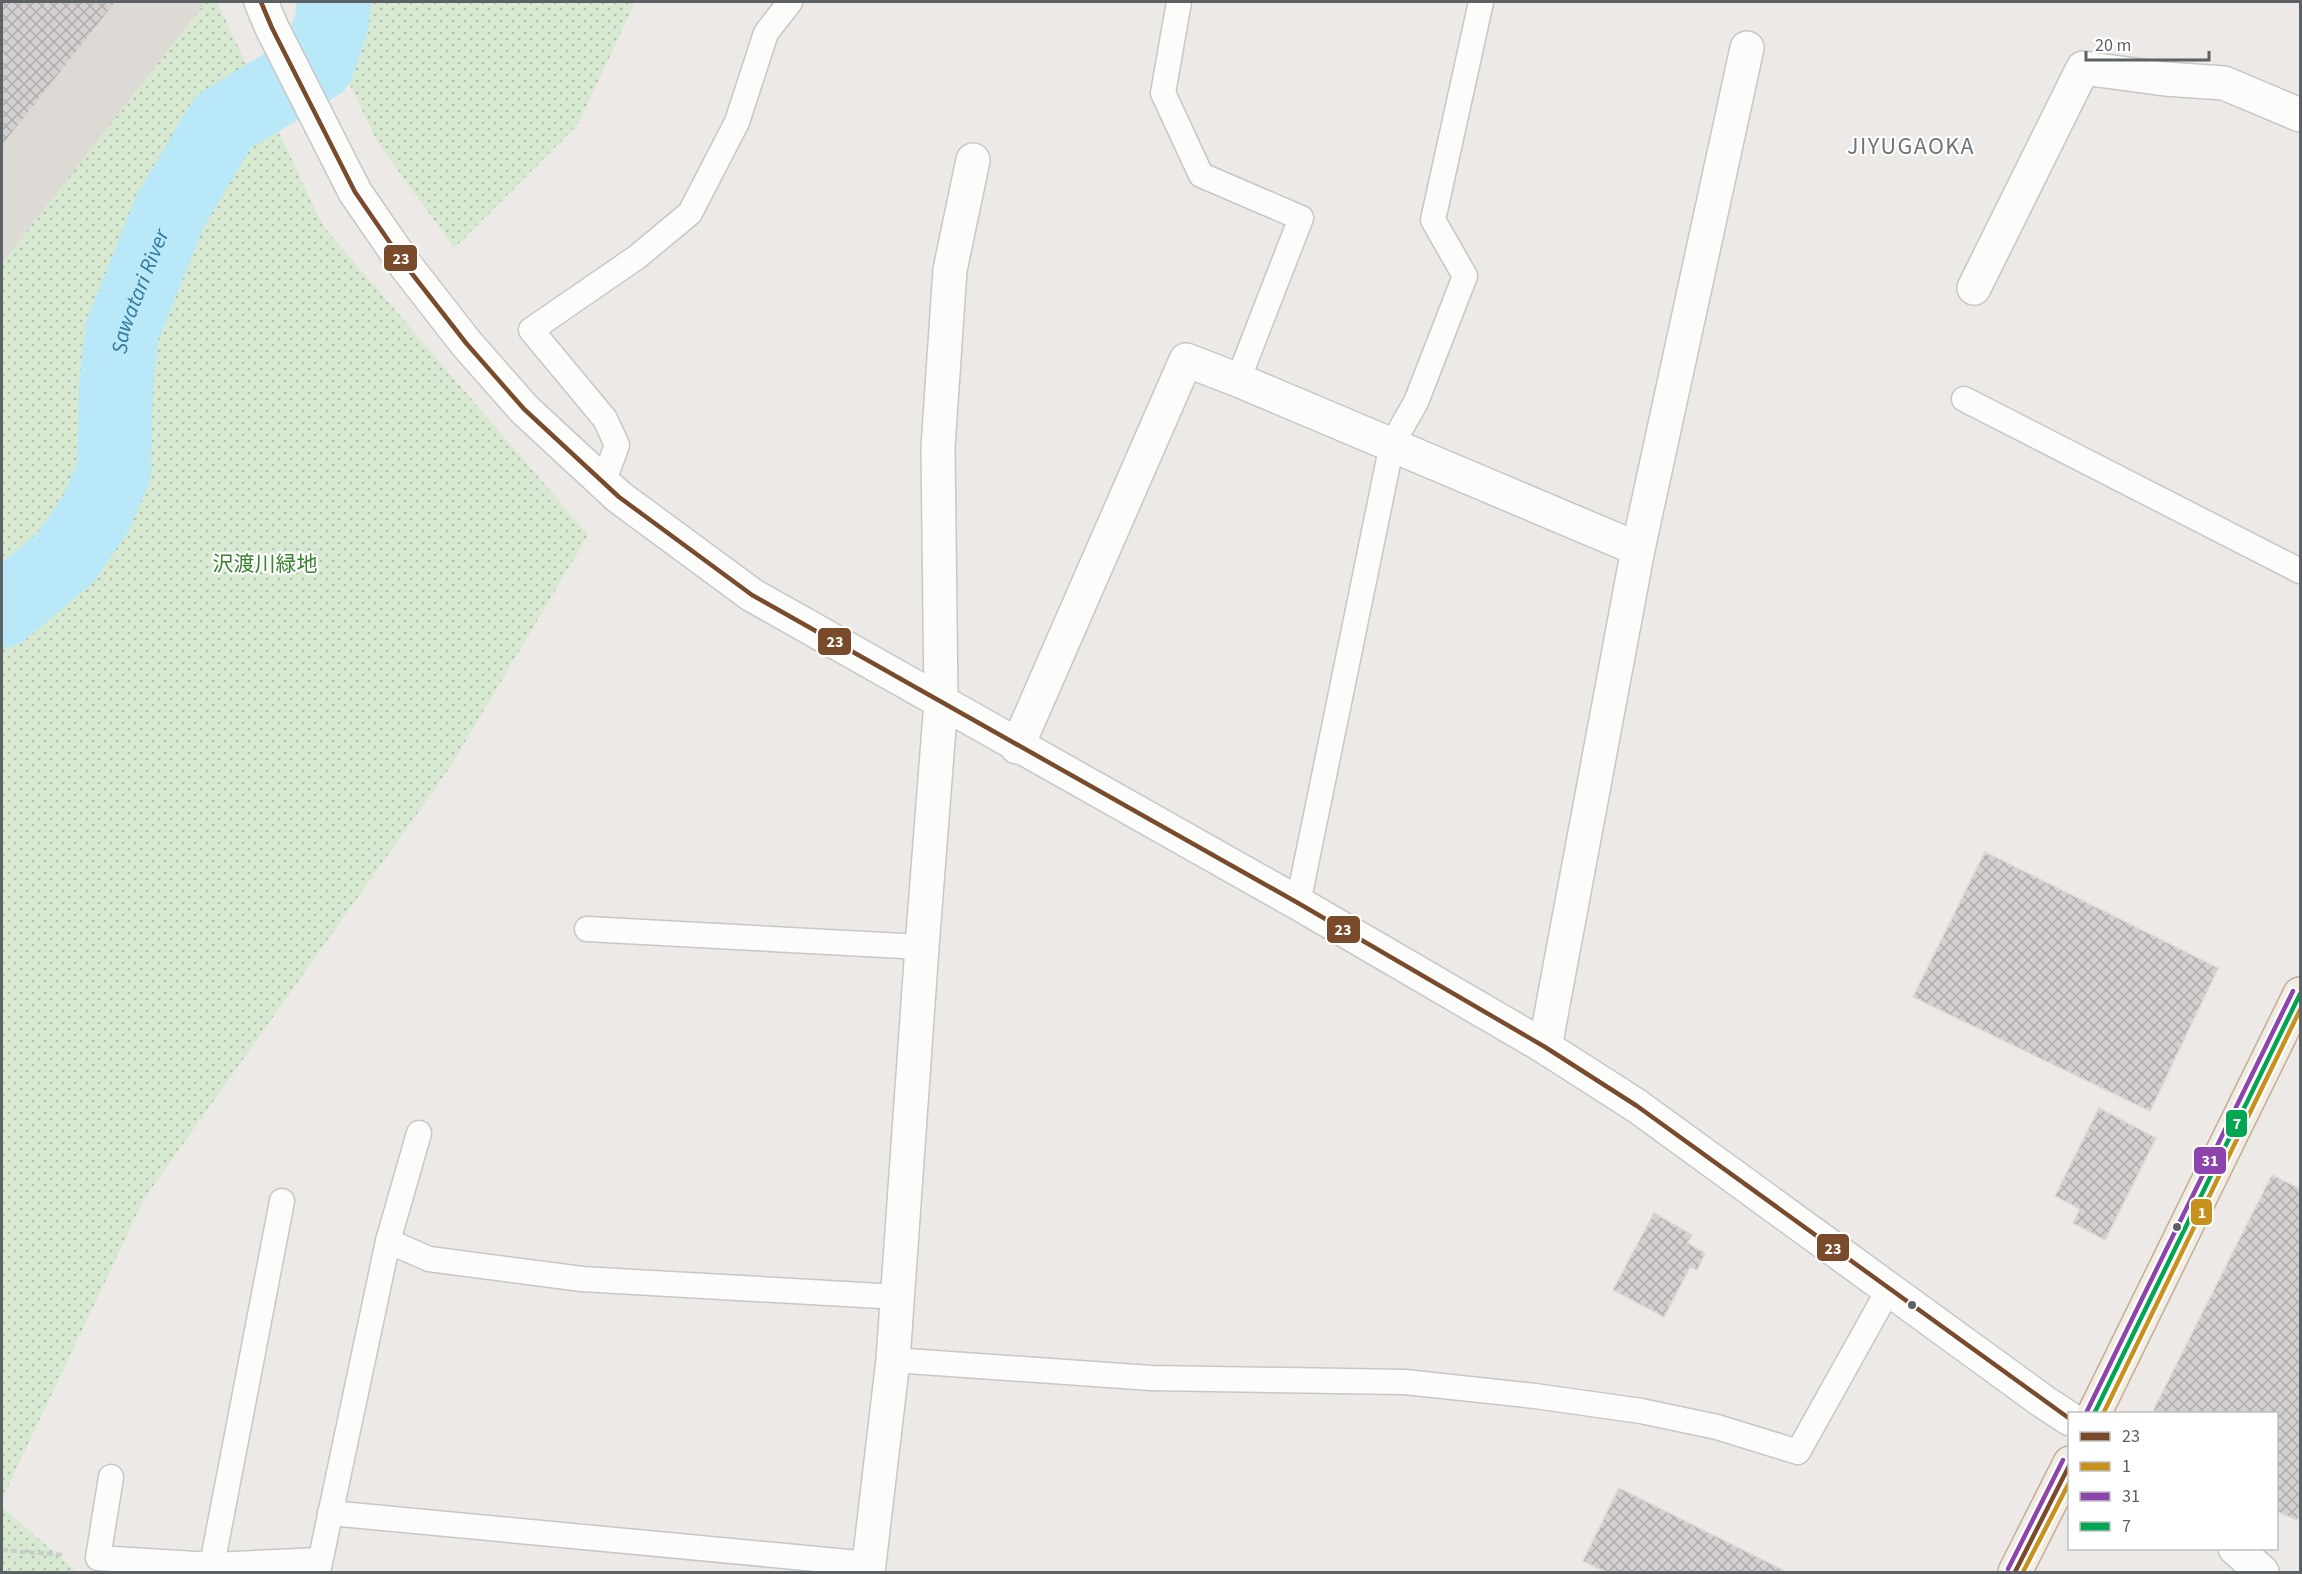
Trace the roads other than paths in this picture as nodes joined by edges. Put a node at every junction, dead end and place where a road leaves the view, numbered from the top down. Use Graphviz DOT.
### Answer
graph roads {
  1 [pos="261,2"];
  2 [pos="790,2"];
  3 [pos="1179,2"];
  4 [pos="1481,2"];
  5 [pos="1747,48"];
  6 [pos="2301,115"];
  7 [pos="973,160"];
  8 [pos="1974,288"];
  9 [pos="1238,380"];
  10 [pos="1964,399"];
  11 [pos="1392,444"];
  12 [pos="610,490"];
  13 [pos="1638,549"];
  14 [pos="2301,571"];
  15 [pos="941,702"];
  16 [pos="1017,747"];
  17 [pos="1298,903"];
  18 [pos="587,929"];
  19 [pos="922,947"];
  20 [pos="2301,994"];
  21 [pos="1545,1047"];
  22 [pos="419,1133"];
  23 [pos="282,1201"];
  24 [pos="388,1241"];
  25 [pos="1889,1289"];
  26 [pos="898,1297"];
  27 [pos="893,1360"];
  28 [pos="2094,1412"];
  29 [pos="2068,1418"];
  30 [pos="2068,1467"];
  31 [pos="111,1477"];
  32 [pos="330,1513"];
  33 [pos="2237,1550"];
  34 [pos="212,1564"];
  35 [pos="319,1566"];
  36 [pos="869,1568"];
  37 [pos="2015,1572"];
  38 [pos="2262,1572"];
  1 -- 12 [label="street"];
  2 -- 12 [label="lane"];
  3 -- 9 [label="lane"];
  4 -- 11 [label="lane"];
  5 -- 13 [label="street"];
  6 -- 8 [label="street"];
  7 -- 15 [label="street"];
  9 -- 11 [label="street"];
  9 -- 16 [label="street"];
  10 -- 14 [label="lane"];
  11 -- 13 [label="street"];
  11 -- 17 [label="lane"];
  12 -- 15 [label="street"];
  13 -- 21 [label="street"];
  15 -- 16 [label="street"];
  15 -- 19 [label="street"];
  16 -- 17 [label="street"];
  17 -- 21 [label="street"];
  18 -- 19 [label="lane"];
  19 -- 26 [label="street"];
  20 -- 28 [label="highway"];
  21 -- 25 [label="street"];
  22 -- 24 [label="lane"];
  23 -- 34 [label="lane"];
  24 -- 26 [label="lane"];
  24 -- 32 [label="lane"];
  25 -- 27 [label="lane"];
  25 -- 29 [label="street"];
  26 -- 27 [label="street"];
  27 -- 36 [label="street"];
  30 -- 37 [label="highway"];
  31 -- 34 [label="lane"];
  32 -- 35 [label="lane"];
  32 -- 36 [label="lane"];
  33 -- 38 [label="street"];
  34 -- 35 [label="lane"];
}
